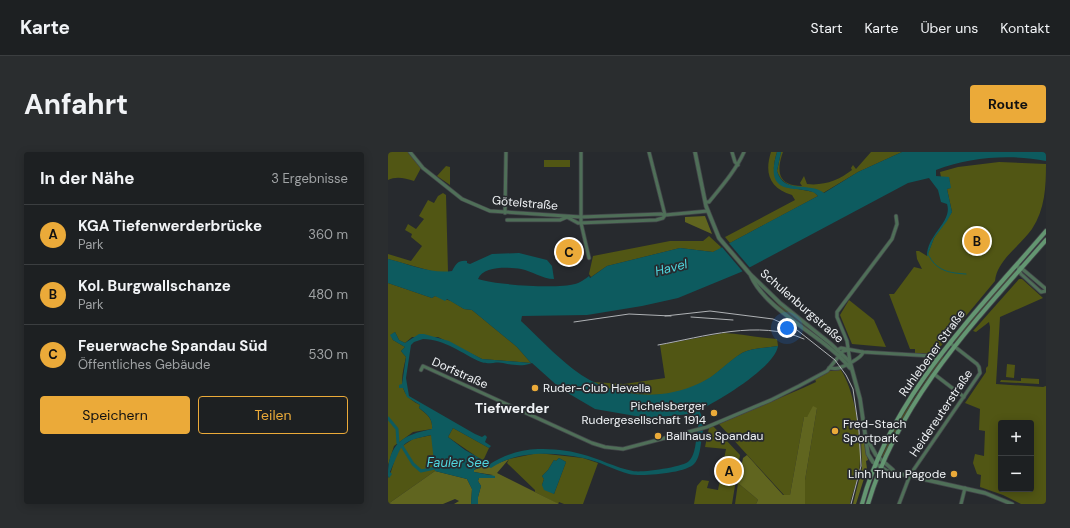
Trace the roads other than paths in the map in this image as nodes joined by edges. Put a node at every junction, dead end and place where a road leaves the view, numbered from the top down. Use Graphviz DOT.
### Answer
graph roads {
  1 [pos="410,152"];
  2 [pos="506,152"];
  3 [pos="581,152"];
  4 [pos="649,152"];
  5 [pos="694,152"];
  6 [pos="732,152"];
  7 [pos="744,152"];
  8 [pos="738,165"];
  9 [pos="706,202"];
  10 [pos="708,211"];
  11 [pos="505,213"];
  12 [pos="665,215"];
  13 [pos="896,216"];
  14 [pos="568,217"];
  15 [pos="581,217"];
  16 [pos="508,220"];
  17 [pos="581,223"];
  18 [pos="1046,231"];
  19 [pos="1046,240"];
  20 [pos="590,258"];
  21 [pos="1017,265"];
  22 [pos="1020,269"];
  23 [pos="750,274"];
  24 [pos="1046,290"];
  25 [pos="950,343"];
  26 [pos="954,346"];
  27 [pos="837,350"];
  28 [pos="849,350"];
  29 [pos="863,352"];
  30 [pos="840,355"];
  31 [pos="937,359"];
  32 [pos="848,363"];
  33 [pos="829,368"];
  34 [pos="421,370"];
  35 [pos="934,374"];
  36 [pos="964,397"];
  37 [pos="865,434"];
  38 [pos="878,458"];
  39 [pos="883,463"];
  40 [pos="876,464"];
  41 [pos="881,468"];
  42 [pos="894,471"];
  43 [pos="910,475"];
  44 [pos="965,488"];
  45 [pos="862,504"];
  46 [pos="868,504"];
  47 [pos="899,504"];
  48 [pos="961,504"];
  49 [pos="1012,504"];
  1 -- 11 [label="street, Götelstraße"];
  2 -- 11 [label="street"];
  3 -- 15 [label="street"];
  4 -- 12 [label="street"];
  5 -- 9 [label="street"];
  6 -- 8 [label="street"];
  7 -- 8 [label="street"];
  8 -- 9 [label="street"];
  9 -- 10 [label="street"];
  10 -- 12 [label="street, Götelstraße"];
  10 -- 23 [label="street"];
  11 -- 14 [label="street, Götelstraße"];
  12 -- 15 [label="street, Götelstraße"];
  12 -- 17 [label="street, Götelstraße"];
  13 -- 28 [label="street"];
  14 -- 15 [label="street, Götelstraße"];
  14 -- 16 [label="street"];
  14 -- 17 [label="street, Götelstraße"];
  15 -- 17 [label="street"];
  17 -- 20 [label="street"];
  18 -- 21 [label="main road, Ruhlebener Straße"];
  19 -- 22 [label="main road, Ruhlebener Straße"];
  21 -- 22 [label="street"];
  21 -- 25 [label="main road, Ruhlebener Straße"];
  22 -- 24 [label="street"];
  22 -- 26 [label="main road, Ruhlebener Straße"];
  23 -- 27 [label="street, Schulenburgstraße"];
  23 -- 30 [label="street, Schulenburgstraße"];
  25 -- 26 [label="street, Heidereuterstraße"];
  25 -- 31 [label="main road, Ruhlebener Straße"];
  26 -- 35 [label="main road, Ruhlebener Straße"];
  26 -- 36 [label="street, Heidereuterstraße"];
  27 -- 28 [label="street"];
  27 -- 30 [label="street, Schulenburgstraße"];
  28 -- 29 [label="street"];
  28 -- 30 [label="street"];
  28 -- 32 [label="street"];
  29 -- 31 [label="street"];
  29 -- 32 [label="street"];
  30 -- 32 [label="street, Schulenburgstraße"];
  30 -- 33 [label="street"];
  31 -- 38 [label="main road, Ruhlebener Straße"];
  32 -- 33 [label="street"];
  32 -- 37 [label="street"];
  33 -- 34 [label="street, Dorfstraße"];
  35 -- 36 [label="street"];
  35 -- 39 [label="main road, Ruhlebener Straße"];
  36 -- 43 [label="street, Heidereuterstraße"];
  37 -- 38 [label="street"];
  37 -- 40 [label="street"];
  38 -- 39 [label="street"];
  38 -- 40 [label="main road, Ruhlebener Straße"];
  39 -- 41 [label="main road, Ruhlebener Straße"];
  39 -- 42 [label="street"];
  40 -- 41 [label="street"];
  40 -- 45 [label="main road, Ruhlebener Straße"];
  41 -- 42 [label="street"];
  41 -- 46 [label="main road, Ruhlebener Straße"];
  42 -- 43 [label="street"];
  43 -- 44 [label="street"];
  43 -- 47 [label="street, Heidereuterstraße"];
  44 -- 48 [label="street"];
  44 -- 49 [label="street"];
}
